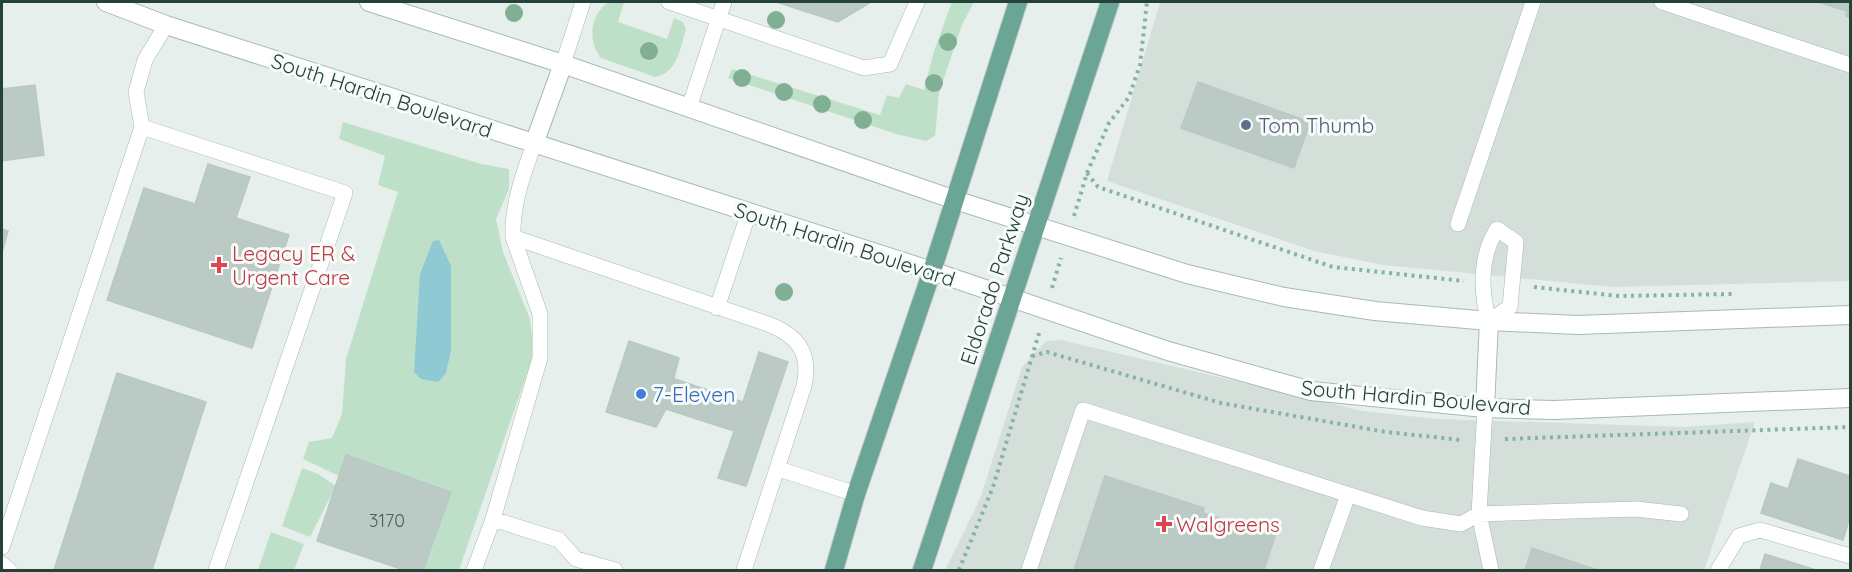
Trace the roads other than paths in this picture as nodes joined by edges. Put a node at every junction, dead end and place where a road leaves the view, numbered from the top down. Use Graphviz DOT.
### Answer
graph roads {
  1 [pos="106,2"];
  2 [pos="369,2"];
  3 [pos="584,2"];
  4 [pos="669,2"];
  5 [pos="724,2"];
  6 [pos="917,2"];
  7 [pos="1018,2"];
  8 [pos="1110,2"];
  9 [pos="1533,2"];
  10 [pos="1662,2"];
  11 [pos="718,18"];
  12 [pos="166,25"];
  13 [pos="563,64"];
  14 [pos="1851,65"];
  15 [pos="689,108"];
  16 [pos="142,127"];
  17 [pos="534,144"];
  18 [pos="955,200"];
  19 [pos="748,212"];
  20 [pos="1458,224"];
  21 [pos="1035,226"];
  22 [pos="513,237"];
  23 [pos="932,271"];
  24 [pos="1010,298"];
  25 [pos="717,308"];
  26 [pos="1851,315"];
  27 [pos="1489,321"];
  28 [pos="1851,398"];
  29 [pos="1485,408"];
  30 [pos="779,469"];
  31 [pos="856,494"];
  32 [pos="1348,495"];
  33 [pos="1479,514"];
  34 [pos="1681,514"];
  35 [pos="493,519"];
  36 [pos="2,547"];
  37 [pos="1851,556"];
  38 [pos="2,564"];
  39 [pos="574,565"];
  40 [pos="9,570"];
  41 [pos="216,570"];
  42 [pos="474,570"];
  43 [pos="615,570"];
  44 [pos="744,570"];
  45 [pos="834,570"];
  46 [pos="922,570"];
  47 [pos="1029,570"];
  48 [pos="1321,570"];
  49 [pos="1491,570"];
  50 [pos="1718,570"];
  1 -- 12 [label="main road, South Hardin Boulevard"];
  2 -- 13 [label="main road"];
  3 -- 13 [label="lane"];
  4 -- 11 [label="lane"];
  5 -- 11 [label="lane"];
  6 -- 11 [label="lane"];
  7 -- 18 [label="main road"];
  8 -- 21 [label="main road, Eldorado Parkway"];
  9 -- 20 [label="lane"];
  10 -- 14 [label="lane"];
  11 -- 15 [label="lane"];
  12 -- 16 [label="lane"];
  12 -- 17 [label="main road, South Hardin Boulevard"];
  13 -- 15 [label="main road"];
  13 -- 17 [label="main road"];
  15 -- 18 [label="main road"];
  16 -- 36 [label="lane"];
  16 -- 41 [label="lane"];
  17 -- 19 [label="main road, South Hardin Boulevard"];
  17 -- 22 [label="lane"];
  18 -- 21 [label="main road"];
  18 -- 23 [label="main road"];
  19 -- 23 [label="main road, South Hardin Boulevard"];
  19 -- 25 [label="lane"];
  21 -- 24 [label="main road, Eldorado Parkway"];
  21 -- 27 [label="main road"];
  22 -- 25 [label="lane"];
  22 -- 35 [label="lane"];
  23 -- 24 [label="main road, South Hardin Boulevard"];
  23 -- 31 [label="main road"];
  24 -- 29 [label="main road, South Hardin Boulevard"];
  24 -- 46 [label="main road, Eldorado Parkway"];
  25 -- 30 [label="lane"];
  26 -- 27 [label="main road"];
  27 -- 27 [label="lane"];
  27 -- 29 [label="main road"];
  28 -- 29 [label="main road, South Hardin Boulevard"];
  29 -- 33 [label="lane"];
  30 -- 31 [label="lane"];
  30 -- 44 [label="lane"];
  31 -- 45 [label="main road"];
  32 -- 33 [label="lane"];
  32 -- 47 [label="lane"];
  32 -- 48 [label="lane"];
  33 -- 34 [label="lane"];
  33 -- 49 [label="lane"];
  35 -- 39 [label="lane"];
  35 -- 42 [label="lane"];
  37 -- 50 [label="lane"];
  38 -- 40 [label="lane"];
  39 -- 43 [label="lane"];
}
